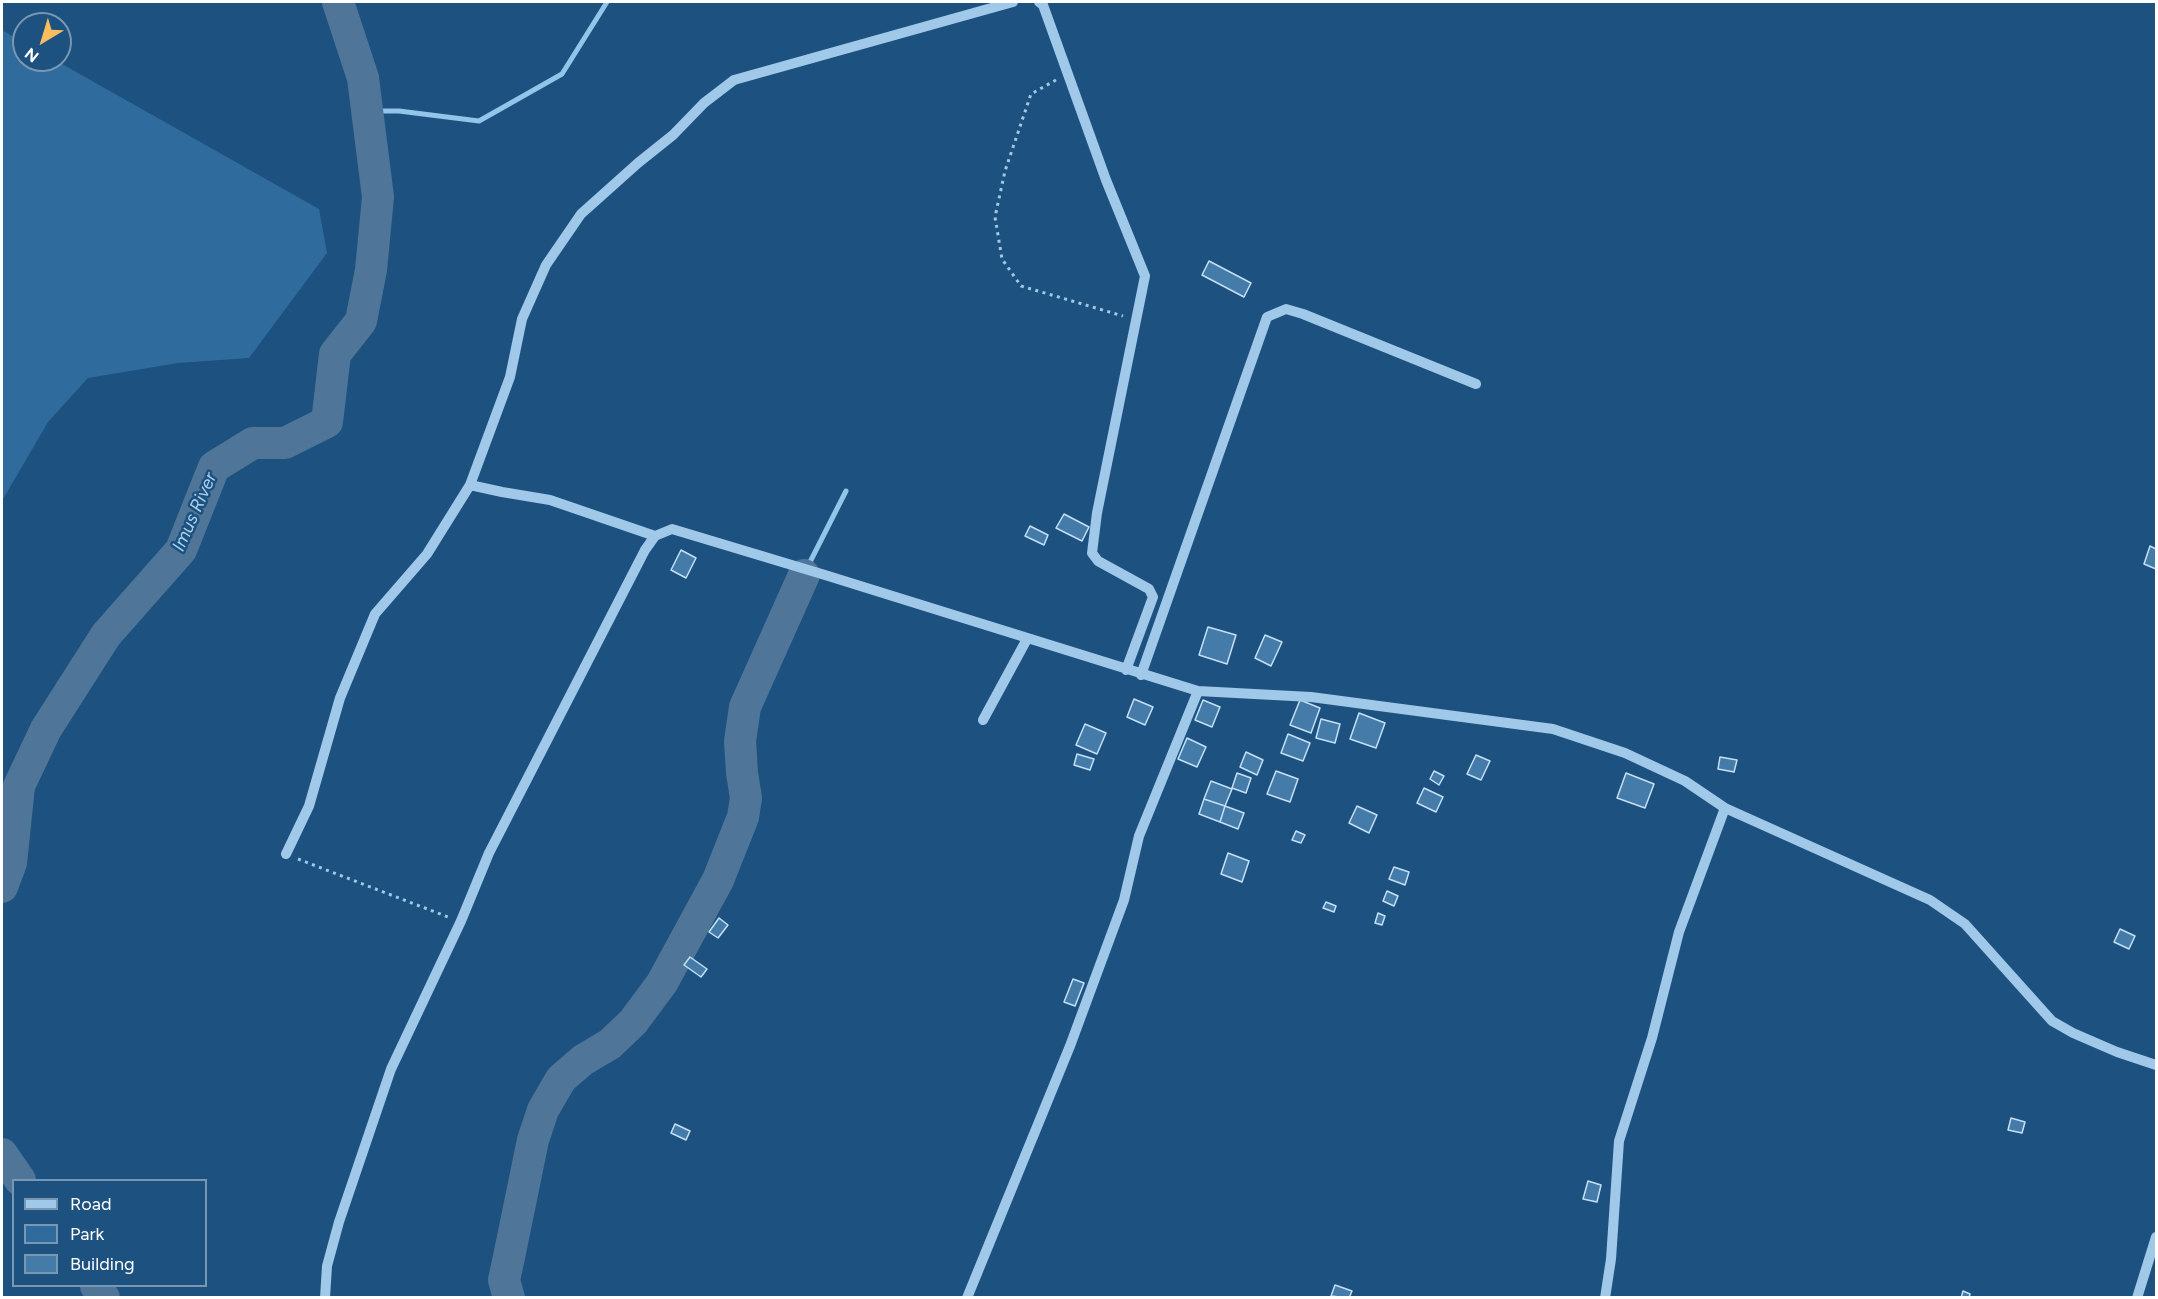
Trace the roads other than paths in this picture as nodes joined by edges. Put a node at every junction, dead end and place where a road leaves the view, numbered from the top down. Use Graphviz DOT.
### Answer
graph roads {
  1 [pos="1012,2"];
  2 [pos="1039,2"];
  3 [pos="1476,384"];
  4 [pos="470,485"];
  5 [pos="655,536"];
  6 [pos="1028,639"];
  7 [pos="1126,670"];
  8 [pos="1141,675"];
  9 [pos="1198,691"];
  10 [pos="984,720"];
  11 [pos="1725,808"];
  12 [pos="286,855"];
  13 [pos="2157,1065"];
  14 [pos="2157,1237"];
  15 [pos="325,1298"];
  16 [pos="967,1298"];
  17 [pos="1605,1298"];
  18 [pos="2137,1298"];
  1 -- 4 [label="street"];
  2 -- 7 [label="street"];
  3 -- 8 [label="street"];
  4 -- 5 [label="street"];
  4 -- 12 [label="street"];
  5 -- 6 [label="street"];
  5 -- 15 [label="street"];
  6 -- 7 [label="street"];
  6 -- 10 [label="street"];
  7 -- 8 [label="street"];
  8 -- 9 [label="street"];
  9 -- 11 [label="street"];
  9 -- 16 [label="street"];
  11 -- 13 [label="street"];
  11 -- 17 [label="street"];
  14 -- 18 [label="street"];
}
